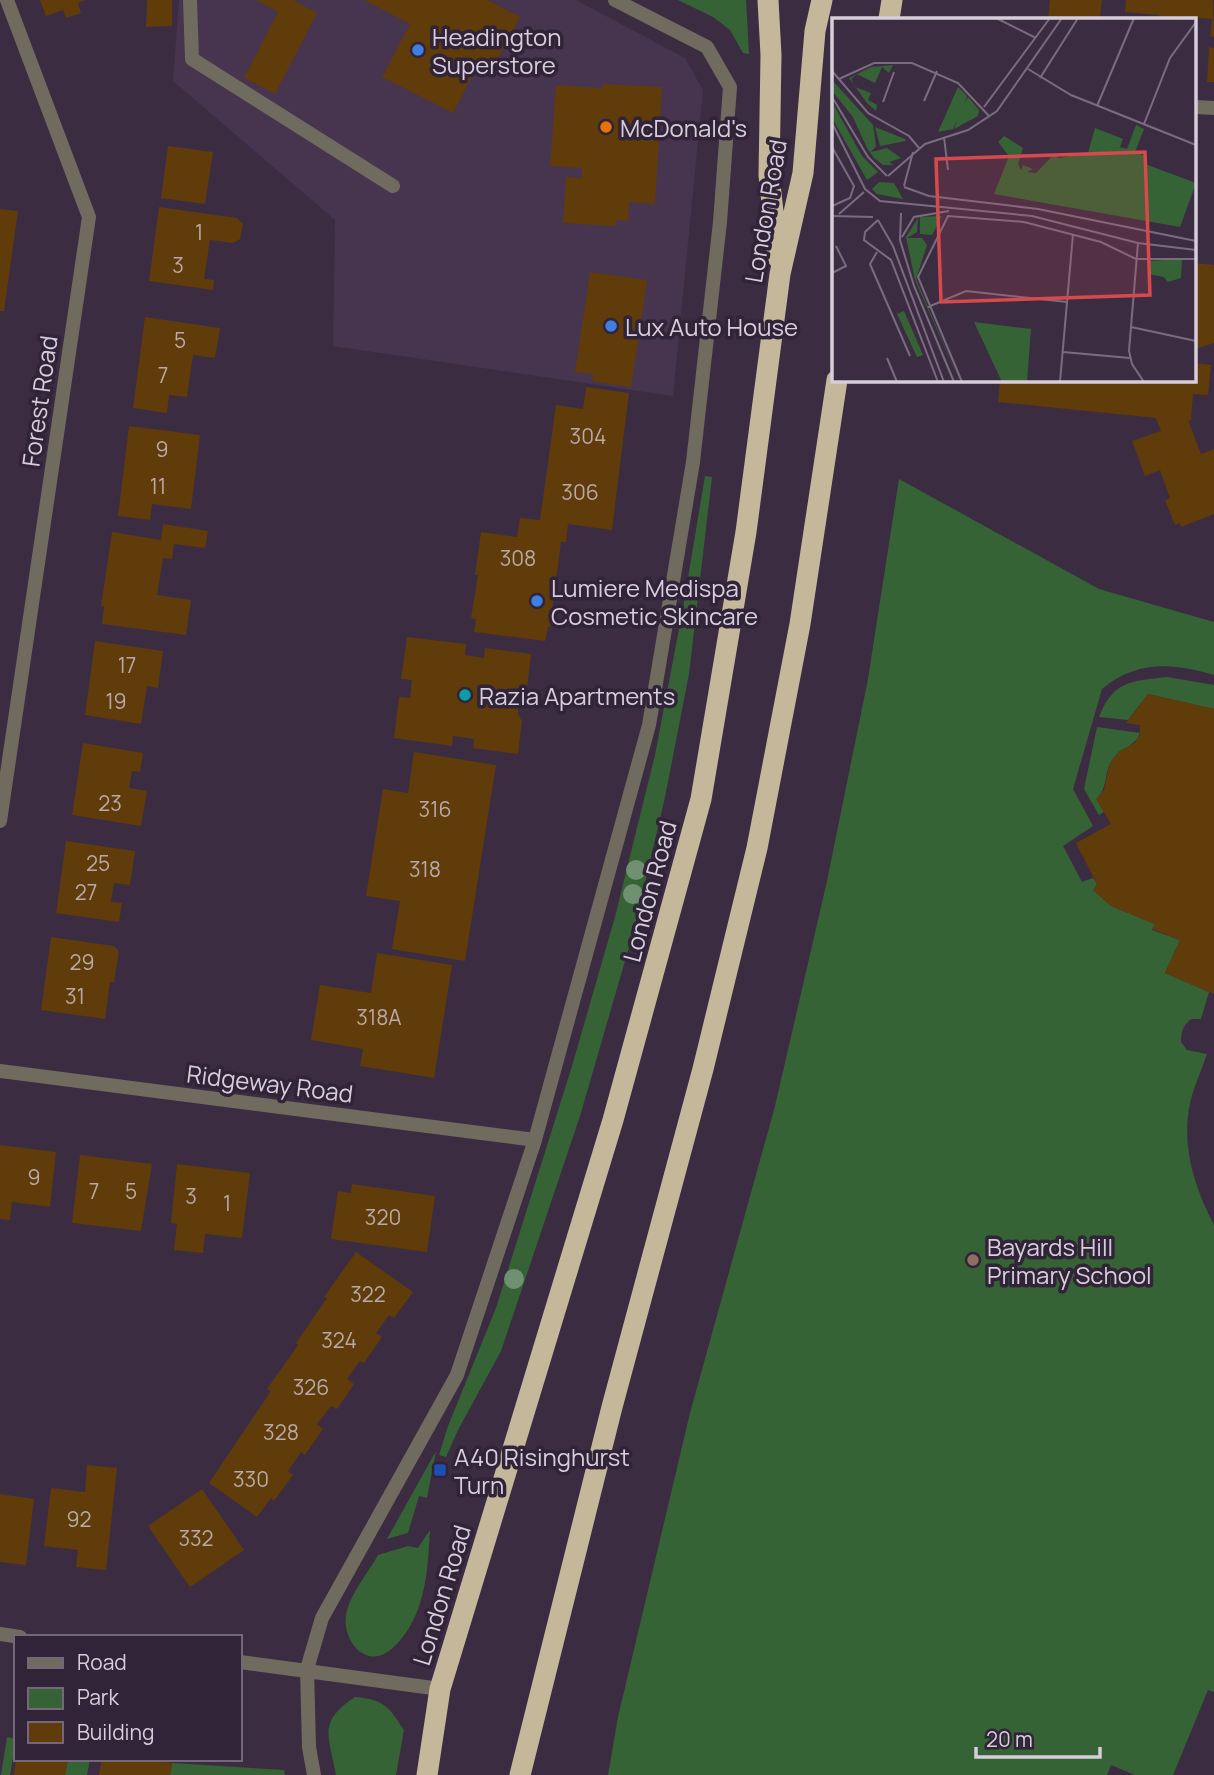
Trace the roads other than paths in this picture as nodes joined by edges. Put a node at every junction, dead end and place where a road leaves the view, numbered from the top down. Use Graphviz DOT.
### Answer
graph roads {
  1 [pos="8,0"];
  2 [pos="190,0"];
  3 [pos="615,0"];
  4 [pos="768,0"];
  5 [pos="780,0"];
  6 [pos="810,0"];
  7 [pos="822,0"];
  8 [pos="892,0"];
  9 [pos="889,18"];
  10 [pos="815,31"];
  11 [pos="771,55"];
  12 [pos="1196,107"];
  13 [pos="1214,108"];
  14 [pos="393,186"];
  15 [pos="779,274"];
  16 [pos="837,382"];
  17 [pos="0,821"];
  18 [pos="0,1071"];
  19 [pos="535,1140"];
  20 [pos="242,1662"];
  21 [pos="307,1670"];
  22 [pos="440,1689"];
  23 [pos="314,1775"];
  24 [pos="427,1775"];
  25 [pos="520,1775"];
  1 -- 17 [label="street, Forest Road"];
  2 -- 14 [label="street"];
  3 -- 19 [label="street, London Road"];
  4 -- 11 [label="highway"];
  5 -- 11 [label="highway"];
  6 -- 10 [label="highway"];
  7 -- 10 [label="highway, London Road"];
  8 -- 9 [label="highway"];
  10 -- 15 [label="highway, London Road"];
  11 -- 15 [label="highway"];
  12 -- 13 [label="street"];
  15 -- 22 [label="highway, London Road"];
  16 -- 25 [label="highway"];
  18 -- 19 [label="street, Ridgeway Road"];
  19 -- 21 [label="street, London Road"];
  20 -- 21 [label="street"];
  21 -- 22 [label="street"];
  21 -- 23 [label="street, London Road"];
  22 -- 24 [label="highway, London Road"];
}
